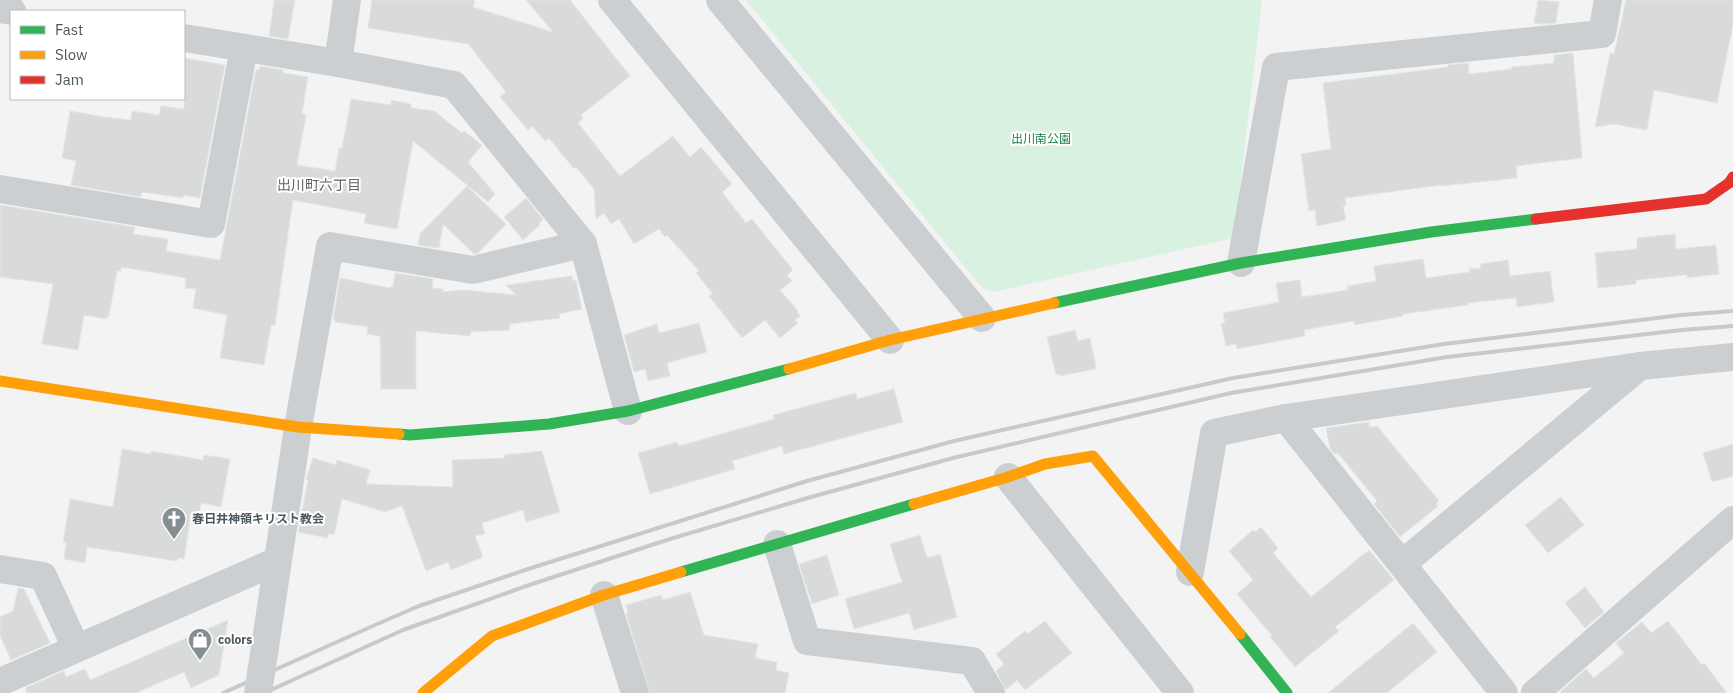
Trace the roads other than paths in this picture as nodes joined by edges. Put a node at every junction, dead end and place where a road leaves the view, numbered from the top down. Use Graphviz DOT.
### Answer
graph roads {
  1 [pos="347,0"];
  2 [pos="612,0"];
  3 [pos="720,0"];
  4 [pos="1608,0"];
  5 [pos="185,38"];
  6 [pos="244,48"];
  7 [pos="338,63"];
  8 [pos="1732,182"];
  9 [pos="0,188"];
  10 [pos="583,244"];
  11 [pos="1240,263"];
  12 [pos="982,318"];
  13 [pos="890,340"];
  14 [pos="1733,357"];
  15 [pos="1640,366"];
  16 [pos="0,381"];
  17 [pos="628,411"];
  18 [pos="1286,418"];
  19 [pos="298,427"];
  20 [pos="1008,477"];
  21 [pos="1733,520"];
  22 [pos="777,544"];
  23 [pos="277,562"];
  24 [pos="1402,564"];
  25 [pos="0,569"];
  26 [pos="1190,572"];
  27 [pos="604,595"];
  28 [pos="76,648"];
  29 [pos="0,682"];
  30 [pos="258,693"];
  31 [pos="424,693"];
  32 [pos="635,693"];
  33 [pos="991,693"];
  34 [pos="1180,693"];
  35 [pos="1288,693"];
  36 [pos="1504,693"];
  37 [pos="1535,693"];
  1 -- 7 [label="street"];
  2 -- 13 [label="street"];
  3 -- 12 [label="street"];
  4 -- 11 [label="street"];
  5 -- 6 [label="street"];
  6 -- 7 [label="street"];
  6 -- 9 [label="street"];
  7 -- 10 [label="street"];
  8 -- 11 [label="street"];
  10 -- 17 [label="street"];
  10 -- 19 [label="street"];
  11 -- 12 [label="street"];
  12 -- 13 [label="street"];
  13 -- 17 [label="street"];
  14 -- 15 [label="street"];
  15 -- 18 [label="street"];
  15 -- 24 [label="street"];
  16 -- 19 [label="street"];
  17 -- 19 [label="street"];
  18 -- 24 [label="street"];
  18 -- 26 [label="street"];
  19 -- 23 [label="street"];
  20 -- 22 [label="street"];
  20 -- 26 [label="street"];
  20 -- 34 [label="street"];
  21 -- 37 [label="street"];
  22 -- 27 [label="street"];
  22 -- 33 [label="street"];
  23 -- 28 [label="street"];
  23 -- 30 [label="street, bridge"];
  24 -- 36 [label="street"];
  25 -- 28 [label="street"];
  26 -- 35 [label="street"];
  27 -- 31 [label="street"];
  27 -- 32 [label="street"];
  28 -- 29 [label="street"];
}
